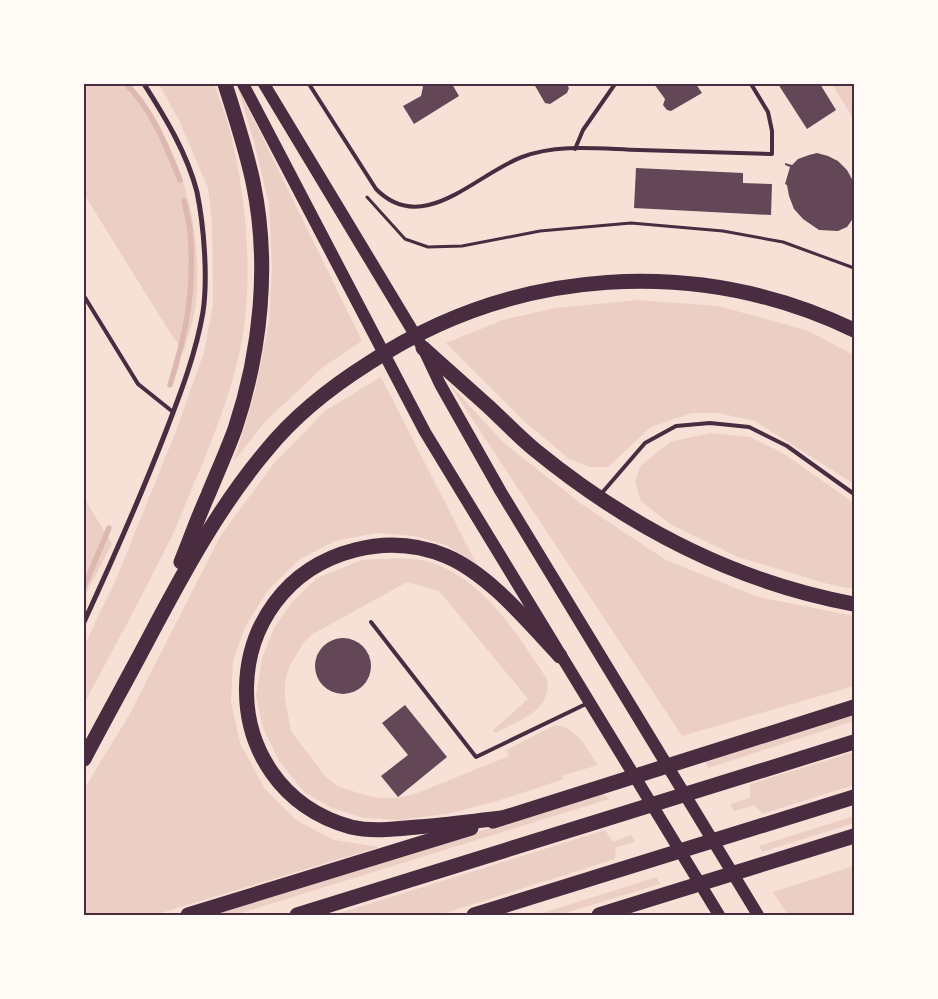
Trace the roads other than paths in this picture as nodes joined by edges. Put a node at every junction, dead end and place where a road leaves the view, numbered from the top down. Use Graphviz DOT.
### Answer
graph roads {
  1 [pos="144,84"];
  2 [pos="225,84"];
  3 [pos="243,84"];
  4 [pos="264,84"];
  5 [pos="310,84"];
  6 [pos="615,84"];
  7 [pos="751,84"];
  8 [pos="575,149"];
  9 [pos="84,296"];
  10 [pos="854,330"];
  11 [pos="423,348"];
  12 [pos="173,412"];
  13 [pos="854,494"];
  14 [pos="598,498"];
  15 [pos="854,604"];
  16 [pos="160,618"];
  17 [pos="84,622"];
  18 [pos="371,622"];
  19 [pos="560,656"];
  20 [pos="590,702"];
  21 [pos="854,707"];
  22 [pos="854,742"];
  23 [pos="84,759"];
  24 [pos="854,797"];
  25 [pos="502,818"];
  26 [pos="854,836"];
  27 [pos="188,915"];
  28 [pos="297,915"];
  29 [pos="474,915"];
  30 [pos="599,915"];
  31 [pos="718,915"];
  32 [pos="758,915"];
  1 -- 12 [label="street"];
  2 -- 16 [label="highway"];
  3 -- 19 [label="main road"];
  4 -- 11 [label="main road"];
  5 -- 8 [label="lane"];
  6 -- 8 [label="lane"];
  7 -- 8 [label="lane"];
  9 -- 12 [label="lane"];
  10 -- 16 [label="highway"];
  11 -- 14 [label="highway"];
  11 -- 32 [label="main road"];
  12 -- 17 [label="street"];
  13 -- 14 [label="lane"];
  14 -- 15 [label="highway"];
  16 -- 23 [label="highway"];
  18 -- 20 [label="lane"];
  19 -- 20 [label="main road"];
  19 -- 25 [label="highway"];
  20 -- 31 [label="main road"];
  21 -- 25 [label="highway"];
  22 -- 28 [label="highway"];
  24 -- 29 [label="highway"];
  25 -- 27 [label="highway"];
  26 -- 30 [label="highway"];
}
